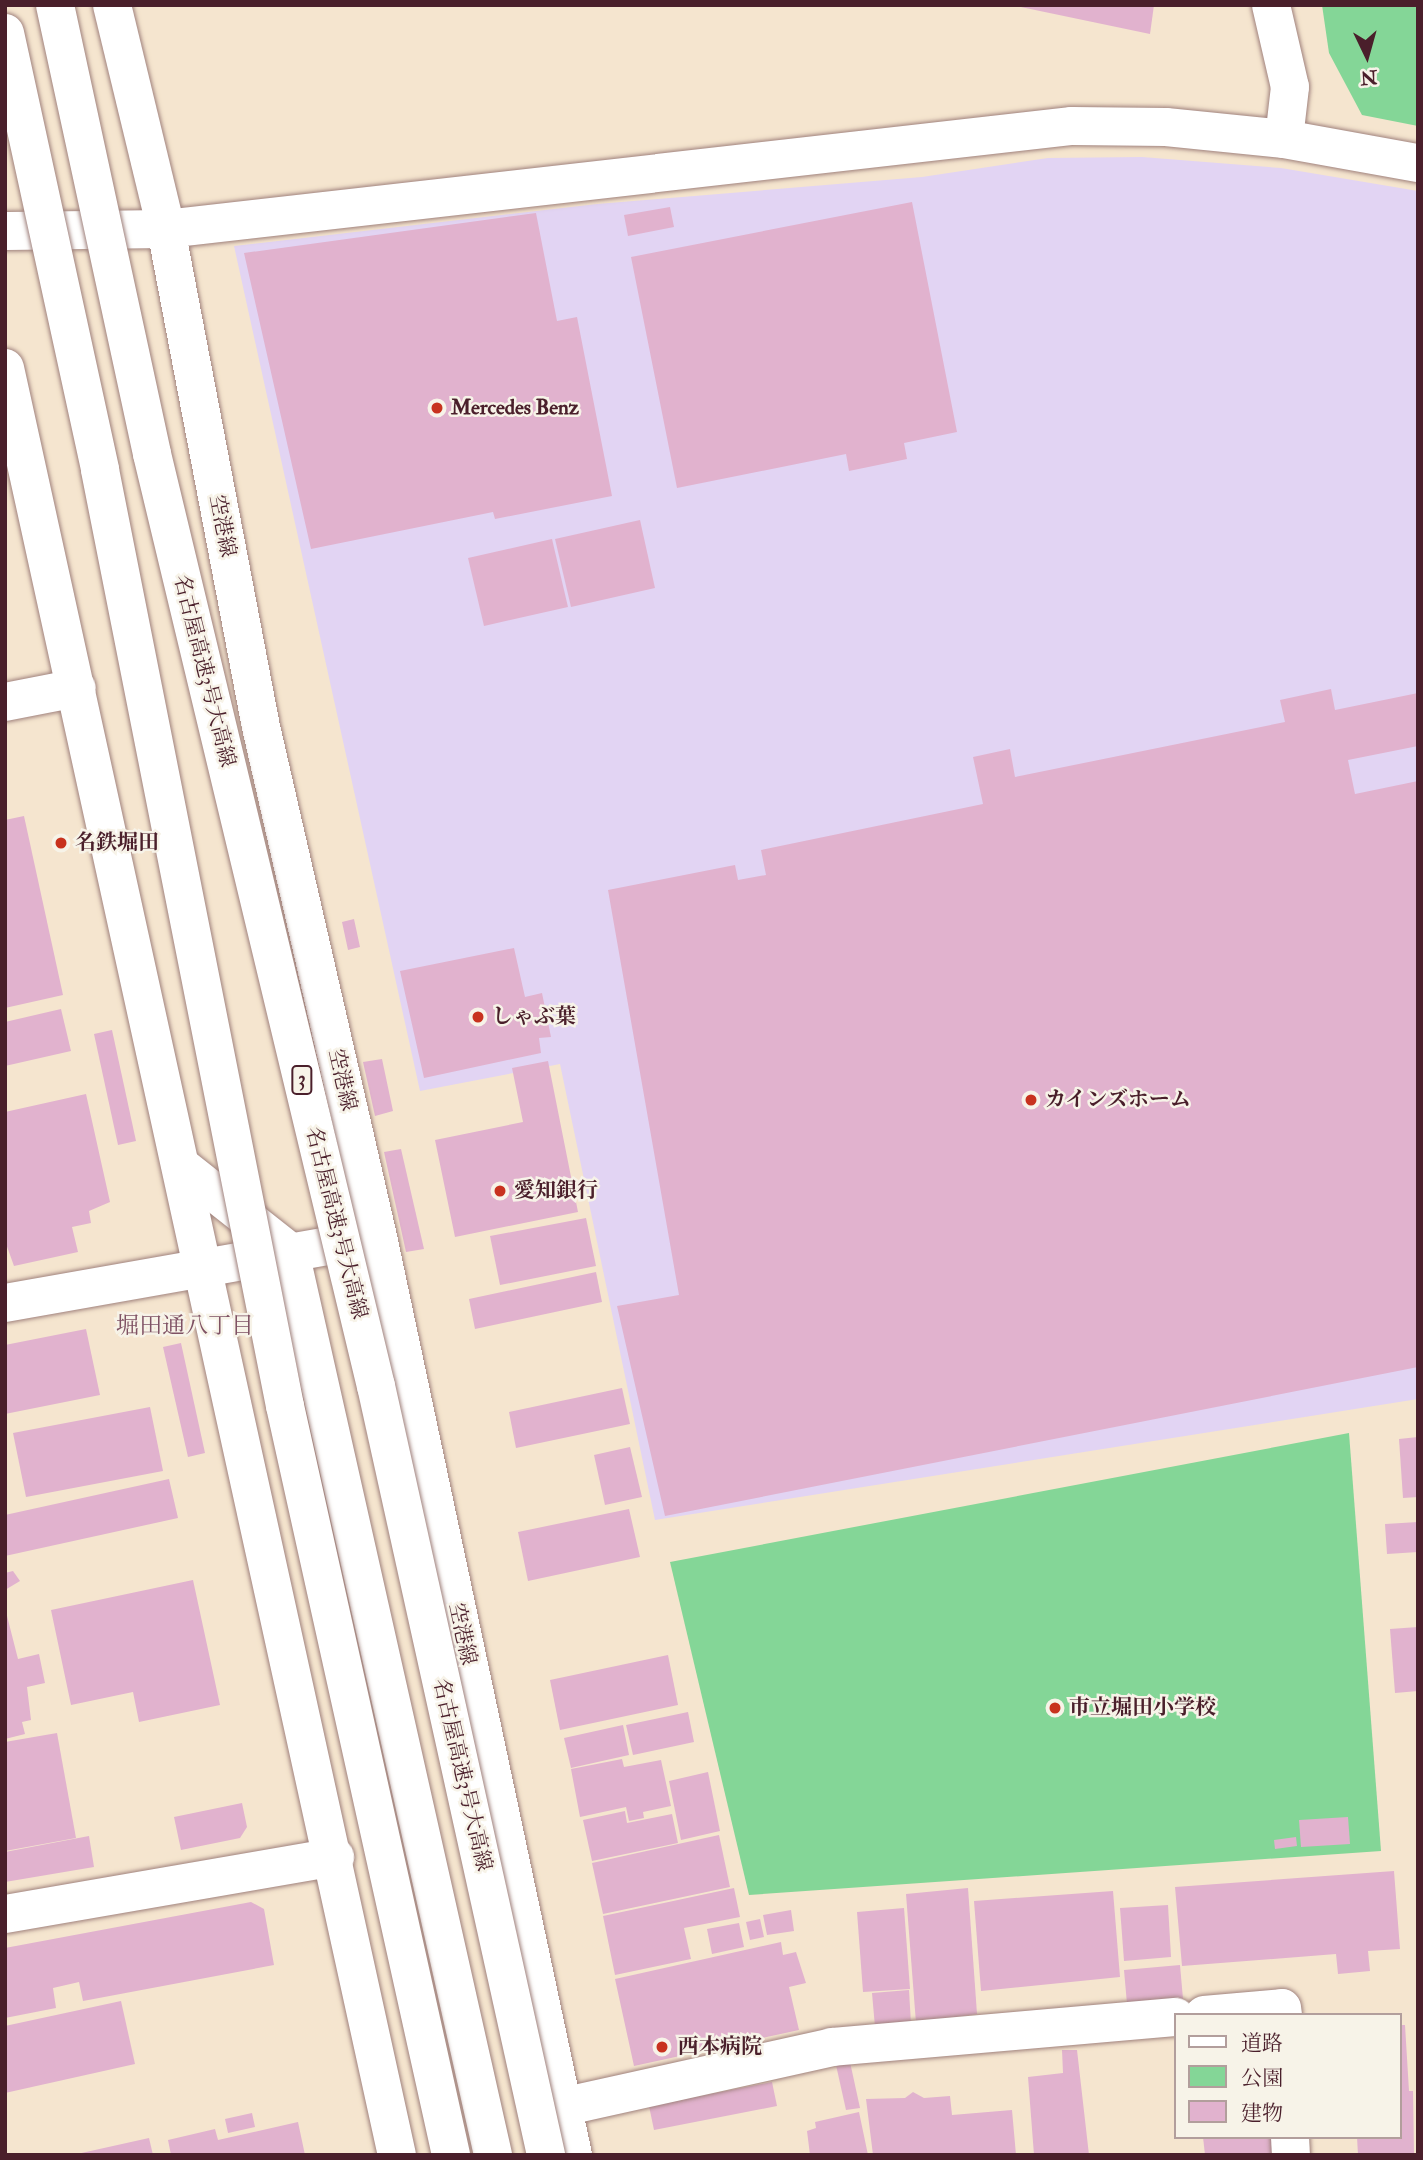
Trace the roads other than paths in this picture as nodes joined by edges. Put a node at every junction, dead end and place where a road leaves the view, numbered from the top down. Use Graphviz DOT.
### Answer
graph roads {
  1 [pos="55,5"];
  2 [pos="112,5"];
  3 [pos="1271,5"];
  4 [pos="5,33"];
  5 [pos="1284,139"];
  6 [pos="1418,163"];
  7 [pos="166,229"];
  8 [pos="5,231"];
  9 [pos="5,368"];
  10 [pos="77,688"];
  11 [pos="5,702"];
  12 [pos="181,1167"];
  13 [pos="378,1237"];
  14 [pos="290,1252"];
  15 [pos="203,1269"];
  16 [pos="5,1303"];
  17 [pos="335,1857"];
  18 [pos="5,1914"];
  19 [pos="1226,2013"];
  20 [pos="1283,2013"];
  21 [pos="1174,2017"];
  22 [pos="562,2106"];
  23 [pos="397,2155"];
  24 [pos="451,2155"];
  25 [pos="493,2155"];
  26 [pos="546,2155"];
  27 [pos="573,2155"];
  1 -- 26 [label="main road, 名古屋高速3号大高線 / 3, bridge"];
  2 -- 7 [label="main road, 空港線"];
  3 -- 5 [label="main road"];
  4 -- 24 [label="main road, bridge"];
  5 -- 6 [label="main road"];
  5 -- 7 [label="main road"];
  7 -- 8 [label="main road"];
  7 -- 13 [label="main road, 空港線"];
  9 -- 10 [label="main road"];
  10 -- 11 [label="main road"];
  10 -- 12 [label="main road"];
  12 -- 14 [label="main road"];
  12 -- 15 [label="main road"];
  13 -- 14 [label="main road"];
  13 -- 22 [label="main road, 空港線"];
  14 -- 15 [label="main road"];
  14 -- 25 [label="main road"];
  15 -- 16 [label="main road"];
  15 -- 17 [label="main road"];
  17 -- 18 [label="main road"];
  17 -- 23 [label="main road"];
  19 -- 20 [label="main road"];
  21 -- 22 [label="main road"];
  22 -- 27 [label="main road, 空港線"];
}
